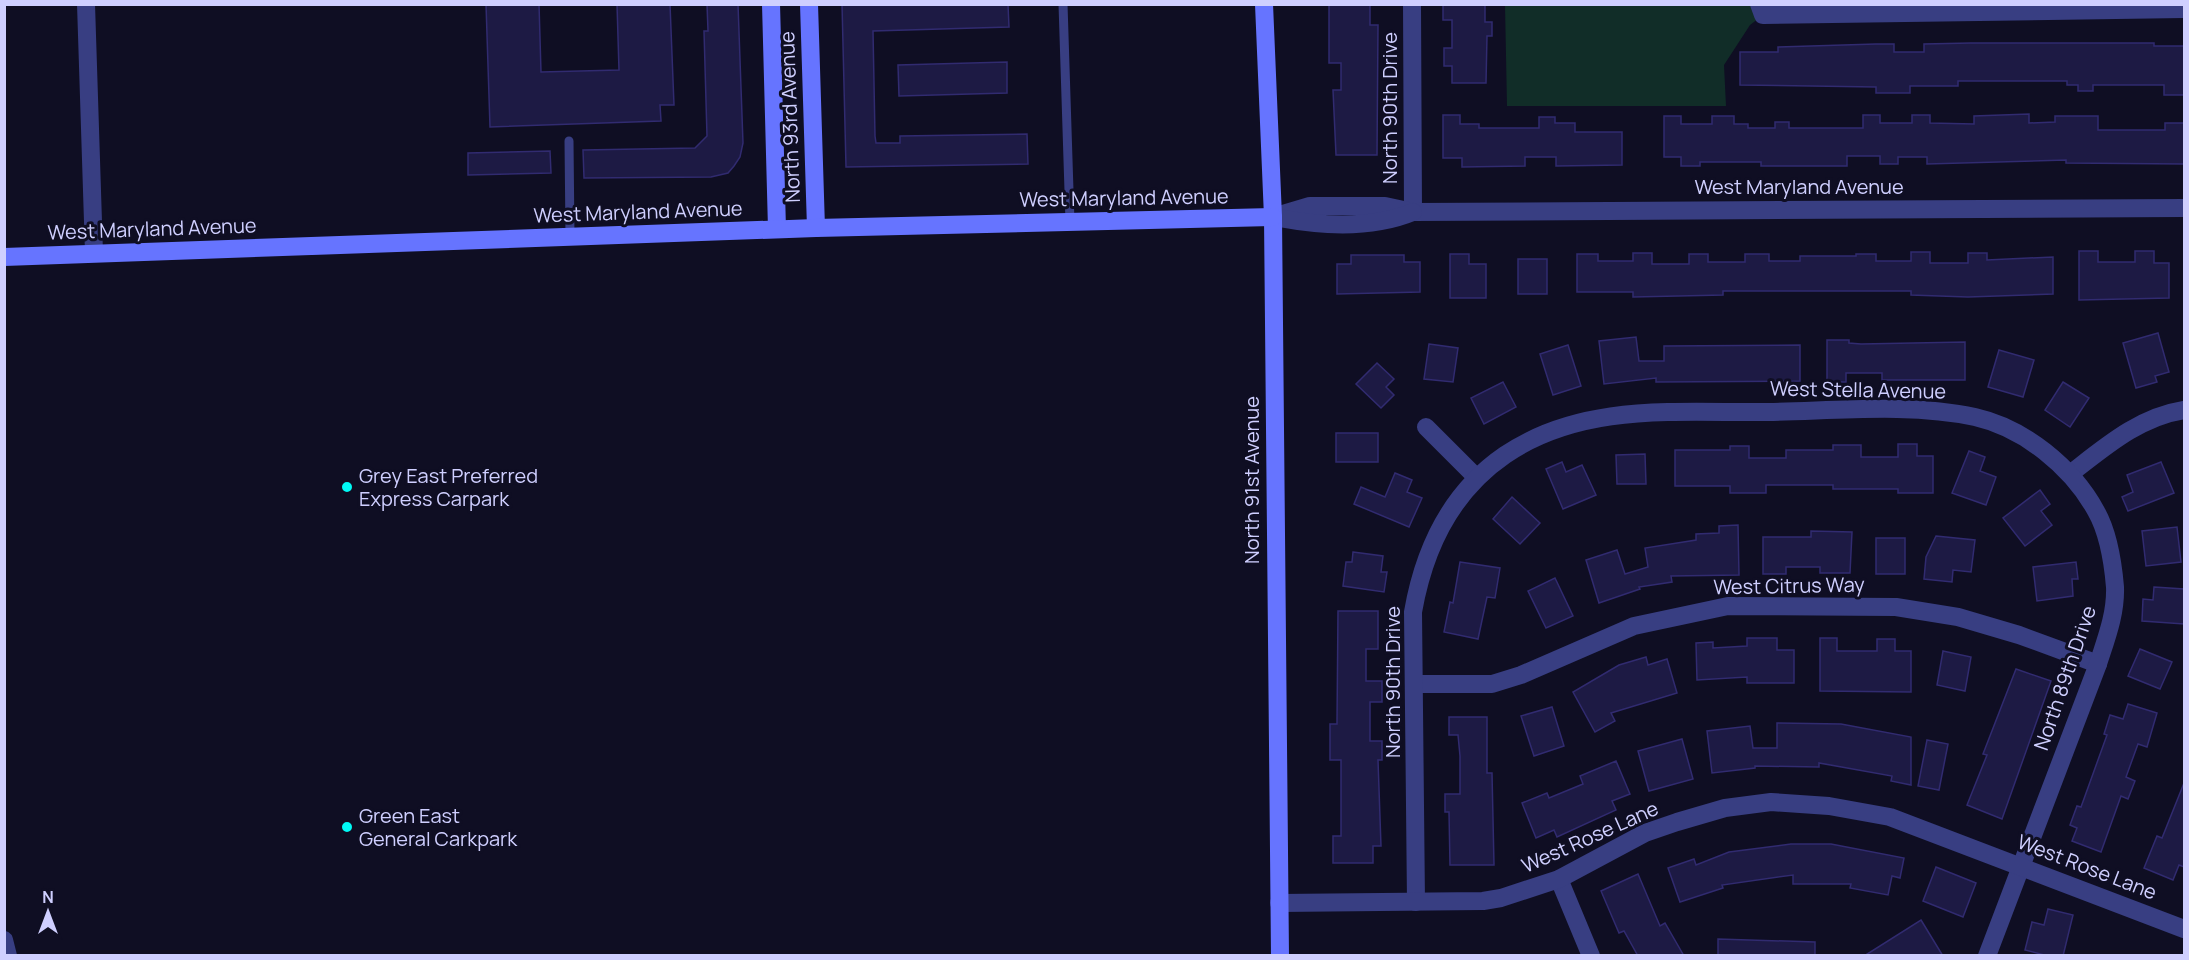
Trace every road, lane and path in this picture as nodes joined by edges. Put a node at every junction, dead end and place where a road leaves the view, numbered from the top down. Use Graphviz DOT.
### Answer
graph roads {
  1 [pos="86,4"];
  2 [pos="771,4"];
  3 [pos="809,4"];
  4 [pos="1063,4"];
  5 [pos="1264,4"];
  6 [pos="1412,4"];
  7 [pos="2180,8"];
  8 [pos="1761,10"];
  9 [pos="569,141"];
  10 [pos="2184,208"];
  11 [pos="1413,212"];
  12 [pos="1273,218"];
  13 [pos="1070,222"];
  14 [pos="816,228"];
  15 [pos="777,229"];
  16 [pos="570,236"];
  17 [pos="94,254"];
  18 [pos="4,257"];
  19 [pos="2184,410"];
  20 [pos="1426,427"];
  21 [pos="1504,456"];
  22 [pos="2070,474"];
  23 [pos="1477,478"];
  24 [pos="2098,664"];
  25 [pos="1414,684"];
  26 [pos="2021,865"];
  27 [pos="1559,879"];
  28 [pos="1416,902"];
  29 [pos="1279,903"];
  30 [pos="2184,929"];
  31 [pos="4,940"];
  32 [pos="8,956"];
  33 [pos="1280,956"];
  34 [pos="1591,956"];
  35 [pos="1987,956"];
  1 -- 17 [label="street"];
  2 -- 15 [label="main road, North 93rd Avenue"];
  3 -- 14 [label="main road, North 93rd Avenue"];
  4 -- 13 [label="lane"];
  5 -- 12 [label="main road, North 91st Avenue"];
  6 -- 11 [label="street, North 90th Drive"];
  7 -- 8 [label="street"];
  9 -- 16 [label="lane"];
  10 -- 11 [label="street, West Maryland Avenue"];
  11 -- 12 [label="street, West Maryland Avenue"];
  12 -- 13 [label="main road, West Maryland Avenue"];
  12 -- 29 [label="main road, North 91st Avenue"];
  13 -- 14 [label="main road, West Maryland Avenue"];
  14 -- 15 [label="main road, West Maryland Avenue"];
  15 -- 16 [label="main road, West Maryland Avenue"];
  16 -- 17 [label="main road, West Maryland Avenue"];
  17 -- 18 [label="main road, West Maryland Avenue"];
  19 -- 22 [label="street"];
  20 -- 23 [label="street"];
  21 -- 22 [label="street, West Stella Avenue"];
  21 -- 23 [label="street, North 90th Drive"];
  22 -- 24 [label="street, North 89th Drive"];
  23 -- 25 [label="street, North 90th Drive"];
  24 -- 25 [label="street, West Citrus Way"];
  24 -- 26 [label="street, North 89th Drive"];
  25 -- 28 [label="street, North 90th Drive"];
  26 -- 27 [label="street, West Rose Lane"];
  26 -- 30 [label="street, West Rose Lane"];
  26 -- 35 [label="street, North 89th Drive"];
  27 -- 28 [label="street, West Rose Lane"];
  27 -- 34 [label="street"];
  28 -- 29 [label="street, West Rose Lane"];
  29 -- 33 [label="main road, North 91st Avenue"];
  31 -- 32 [label="street"];
}
